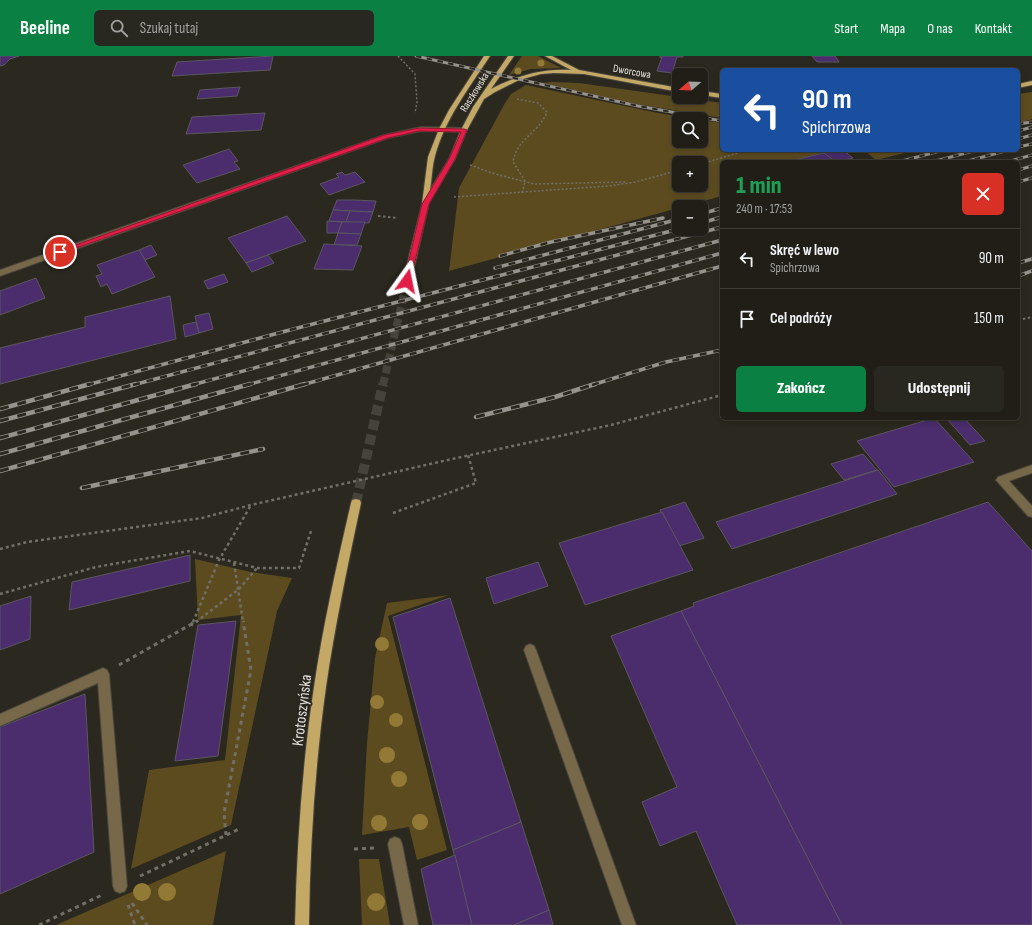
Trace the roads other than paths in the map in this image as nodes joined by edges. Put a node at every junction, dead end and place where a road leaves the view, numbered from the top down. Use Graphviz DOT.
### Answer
graph roads {
  1 [pos="487,56"];
  2 [pos="511,56"];
  3 [pos="548,56"];
  4 [pos="582,72"];
  5 [pos="1032,83"];
  6 [pos="1020,86"];
  7 [pos="672,89"];
  8 [pos="708,94"];
  9 [pos="720,96"];
  10 [pos="482,98"];
  11 [pos="442,129"];
  12 [pos="464,130"];
  13 [pos="425,204"];
  14 [pos="0,273"];
  15 [pos="407,281"];
  16 [pos="1032,469"];
  17 [pos="356,503"];
  18 [pos="1032,513"];
  19 [pos="530,650"];
  20 [pos="0,720"];
  21 [pos="389,846"];
  22 [pos="120,886"];
  23 [pos="302,925"];
  24 [pos="411,925"];
  25 [pos="629,925"];
  1 -- 11 [label="main road, Raszkowska"];
  2 -- 10 [label="main road, Raszkowska"];
  3 -- 4 [label="main road, Dworcowa"];
  4 -- 7 [label="main road, Dworcowa"];
  4 -- 10 [label="main road, Dworcowa"];
  5 -- 6 [label="main road"];
  8 -- 9 [label="main road"];
  10 -- 12 [label="main road, Raszkowska"];
  11 -- 12 [label="street"];
  11 -- 13 [label="main road, Raszkowska"];
  11 -- 14 [label="street"];
  12 -- 13 [label="main road, Raszkowska"];
  13 -- 15 [label="main road, Raszkowska"];
  16 -- 18 [label="street"];
  17 -- 23 [label="main road, Krotoszyńska"];
  19 -- 25 [label="street"];
  20 -- 22 [label="street"];
  21 -- 24 [label="street"];
}
